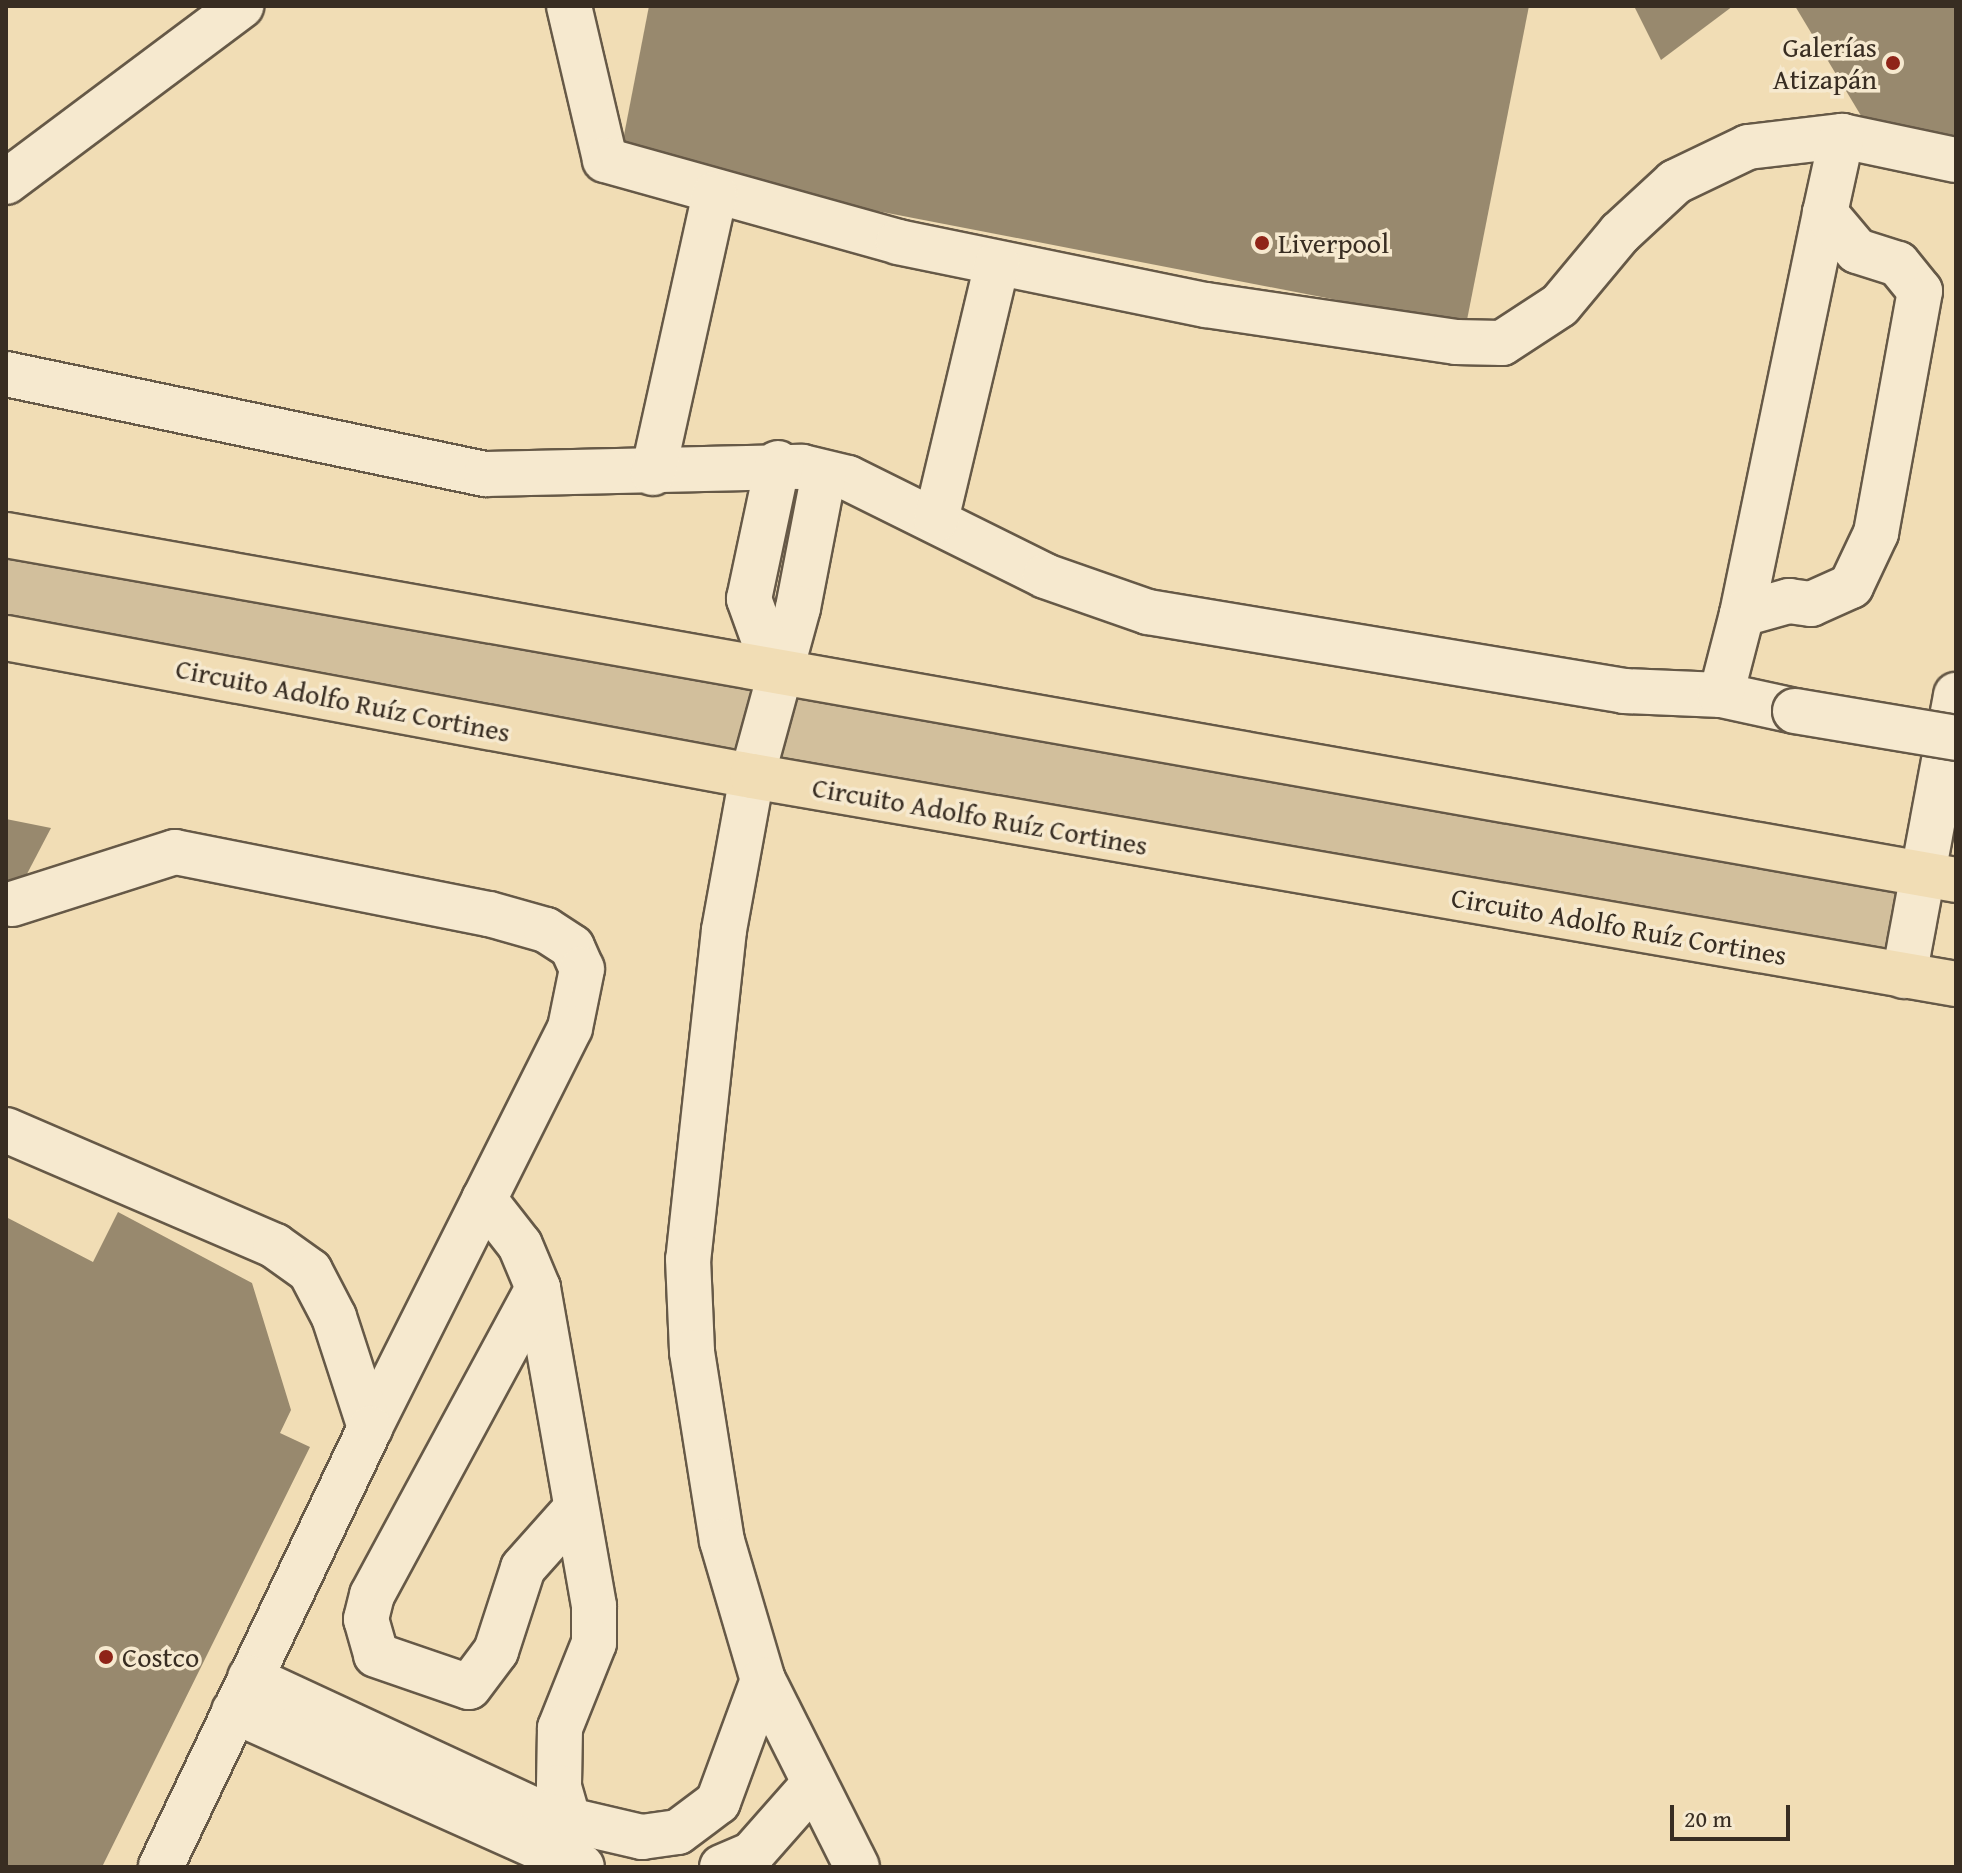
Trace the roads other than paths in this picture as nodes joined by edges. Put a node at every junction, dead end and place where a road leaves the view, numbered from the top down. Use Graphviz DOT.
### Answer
graph roads {
  1 [pos="241,6"];
  2 [pos="569,6"];
  3 [pos="1842,136"];
  4 [pos="1956,160"];
  5 [pos="6,182"];
  6 [pos="715,194"];
  7 [pos="1825,213"];
  8 [pos="997,263"];
  9 [pos="6,374"];
  10 [pos="813,470"];
  11 [pos="653,473"];
  12 [pos="936,520"];
  13 [pos="6,535"];
  14 [pos="1742,614"];
  15 [pos="6,638"];
  16 [pos="776,674"];
  17 [pos="1721,695"];
  18 [pos="1955,723"];
  19 [pos="752,776"];
  20 [pos="1939,877"];
  21 [pos="12,904"];
  22 [pos="1904,976"];
  23 [pos="1956,984"];
  24 [pos="6,1130"];
  25 [pos="484,1199"];
  26 [pos="538,1288"];
  27 [pos="370,1428"];
  28 [pos="572,1513"];
  29 [pos="763,1680"];
  30 [pos="236,1707"];
  31 [pos="811,1787"];
  32 [pos="569,1822"];
  33 [pos="161,1867"];
  34 [pos="513,1867"];
  35 [pos="582,1867"];
  36 [pos="722,1867"];
  37 [pos="857,1867"];
  1 -- 5 [label="street"];
  2 -- 6 [label="street"];
  3 -- 4 [label="street"];
  3 -- 7 [label="street"];
  3 -- 8 [label="street"];
  6 -- 8 [label="street"];
  6 -- 11 [label="street"];
  7 -- 14 [label="street"];
  7 -- 14 [label="street"];
  8 -- 12 [label="street"];
  9 -- 11 [label="street"];
  10 -- 11 [label="street"];
  10 -- 12 [label="street"];
  10 -- 16 [label="street"];
  10 -- 16 [label="street"];
  12 -- 17 [label="street"];
  13 -- 16 [label="main road"];
  14 -- 17 [label="street"];
  15 -- 19 [label="main road, Circuito Adolfo Ruíz Cortines"];
  16 -- 19 [label="street"];
  16 -- 20 [label="main road"];
  17 -- 18 [label="street, bridge"];
  18 -- 20 [label="street"];
  19 -- 22 [label="main road, Circuito Adolfo Ruíz Cortines"];
  19 -- 29 [label="street"];
  20 -- 22 [label="street"];
  21 -- 25 [label="street"];
  22 -- 23 [label="main road, Circuito Adolfo Ruíz Cortines"];
  24 -- 27 [label="street"];
  25 -- 26 [label="street"];
  25 -- 27 [label="street"];
  26 -- 28 [label="street"];
  26 -- 28 [label="street"];
  27 -- 30 [label="street"];
  28 -- 32 [label="street"];
  29 -- 31 [label="street"];
  29 -- 32 [label="street"];
  30 -- 32 [label="street"];
  30 -- 33 [label="street"];
  30 -- 34 [label="street"];
  30 -- 35 [label="street"];
  31 -- 36 [label="street"];
  31 -- 37 [label="street"];
}
